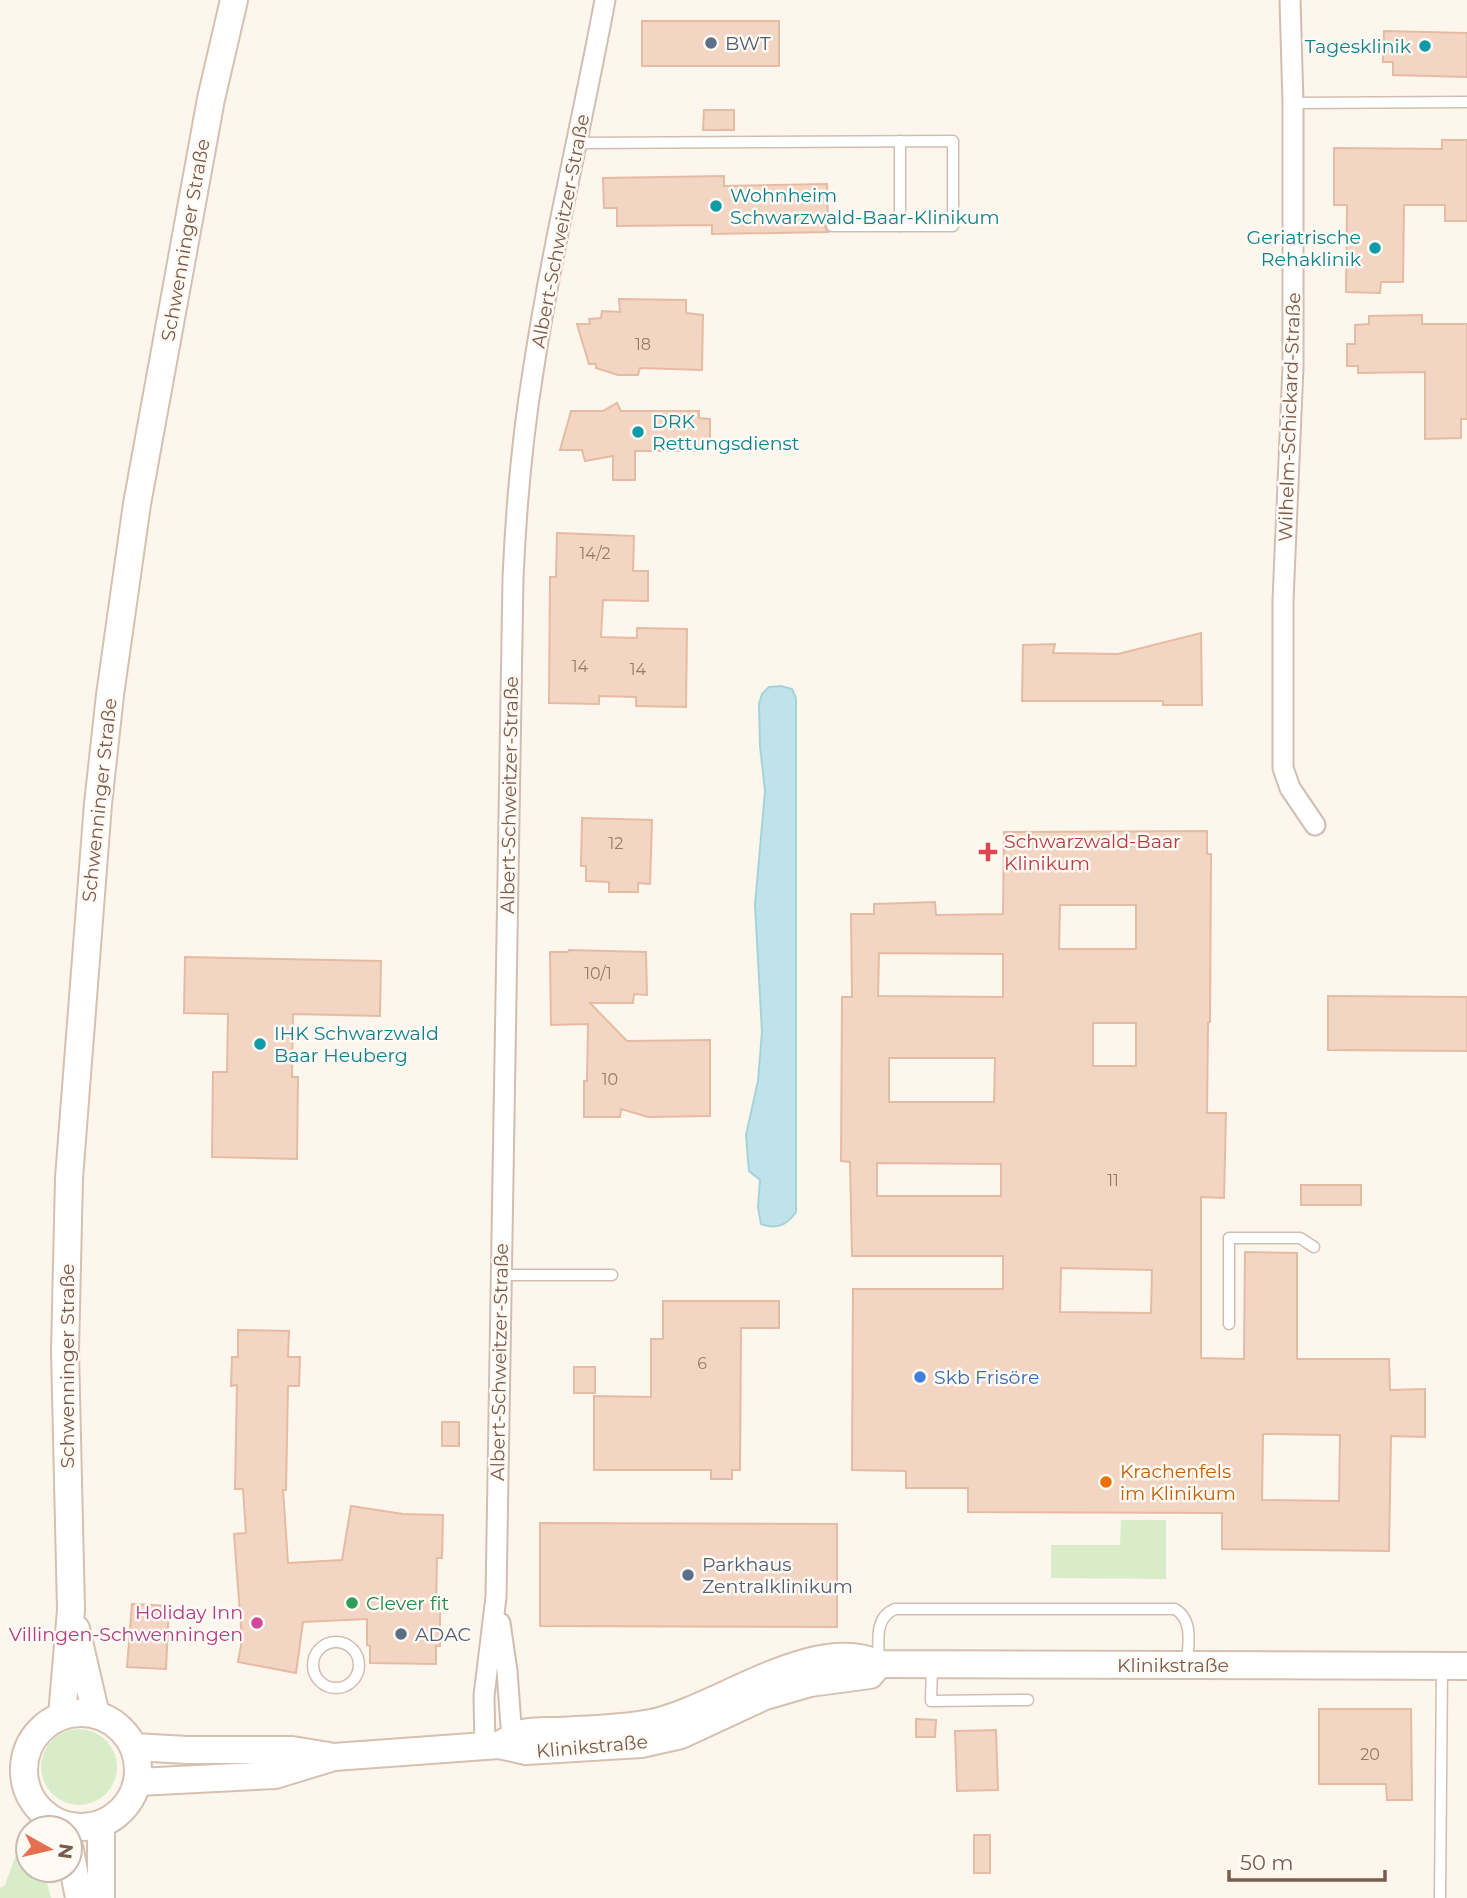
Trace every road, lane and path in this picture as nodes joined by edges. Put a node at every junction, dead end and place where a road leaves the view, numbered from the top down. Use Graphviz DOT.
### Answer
graph roads {
  1 [pos="234,0"];
  2 [pos="605,0"];
  3 [pos="1290,0"];
  4 [pos="1467,102"];
  5 [pos="1293,103"];
  6 [pos="900,141"];
  7 [pos="577,143"];
  8 [pos="832,226"];
  9 [pos="901,226"];
  10 [pos="1315,825"];
  11 [pos="1314,1247"];
  12 [pos="501,1275"];
  13 [pos="612,1275"];
  14 [pos="1228,1324"];
  15 [pos="496,1597"];
  16 [pos="71,1610"];
  17 [pos="880,1664"];
  18 [pos="932,1664"];
  19 [pos="1187,1665"];
  20 [pos="1455,1666"];
  21 [pos="323,1684"];
  22 [pos="1028,1700"];
  23 [pos="96,1714"];
  24 [pos="62,1716"];
  25 [pos="499,1743"];
  26 [pos="134,1747"];
  27 [pos="334,1757"];
  28 [pos="138,1782"];
  29 [pos="46,1814"];
  30 [pos="101,1824"];
  31 [pos="84,1829"];
  32 [pos="1440,1896"];
  33 [pos="101,1898"];
  1 -- 16 [label="main road, Schwenninger Straße"];
  2 -- 7 [label="street, Albert-Schweitzer-Straße"];
  3 -- 5 [label="street, Wilhelm-Schickard-Straße"];
  4 -- 5 [label="lane"];
  5 -- 10 [label="street, Wilhelm-Schickard-Straße"];
  6 -- 7 [label="lane"];
  6 -- 9 [label="lane"];
  6 -- 9 [label="lane"];
  7 -- 12 [label="street, Albert-Schweitzer-Straße"];
  8 -- 9 [label="lane"];
  11 -- 14 [label="lane"];
  12 -- 13 [label="lane"];
  12 -- 15 [label="street, Albert-Schweitzer-Straße"];
  15 -- 25 [label="street, Albert-Schweitzer-Straße"];
  15 -- 25 [label="street, Albert-Schweitzer-Straße"];
  16 -- 23 [label="main road, Schwenninger Straße"];
  16 -- 24 [label="main road, Schwenninger Straße"];
  17 -- 18 [label="main road, Klinikstraße"];
  17 -- 19 [label="lane"];
  17 -- 25 [label="main road, Klinikstraße"];
  18 -- 19 [label="main road, Klinikstraße"];
  18 -- 22 [label="lane"];
  19 -- 20 [label="main road, Klinikstraße"];
  20 -- 32 [label="lane"];
  21 -- 21 [label="lane"];
  23 -- 24 [label="main road"];
  23 -- 26 [label="main road"];
  24 -- 29 [label="main road"];
  25 -- 27 [label="main road, Klinikstraße"];
  26 -- 27 [label="main road, Klinikstraße"];
  26 -- 28 [label="main road"];
  27 -- 28 [label="main road, Klinikstraße"];
  28 -- 30 [label="main road"];
  30 -- 31 [label="main road"];
  30 -- 33 [label="main road"];
}
